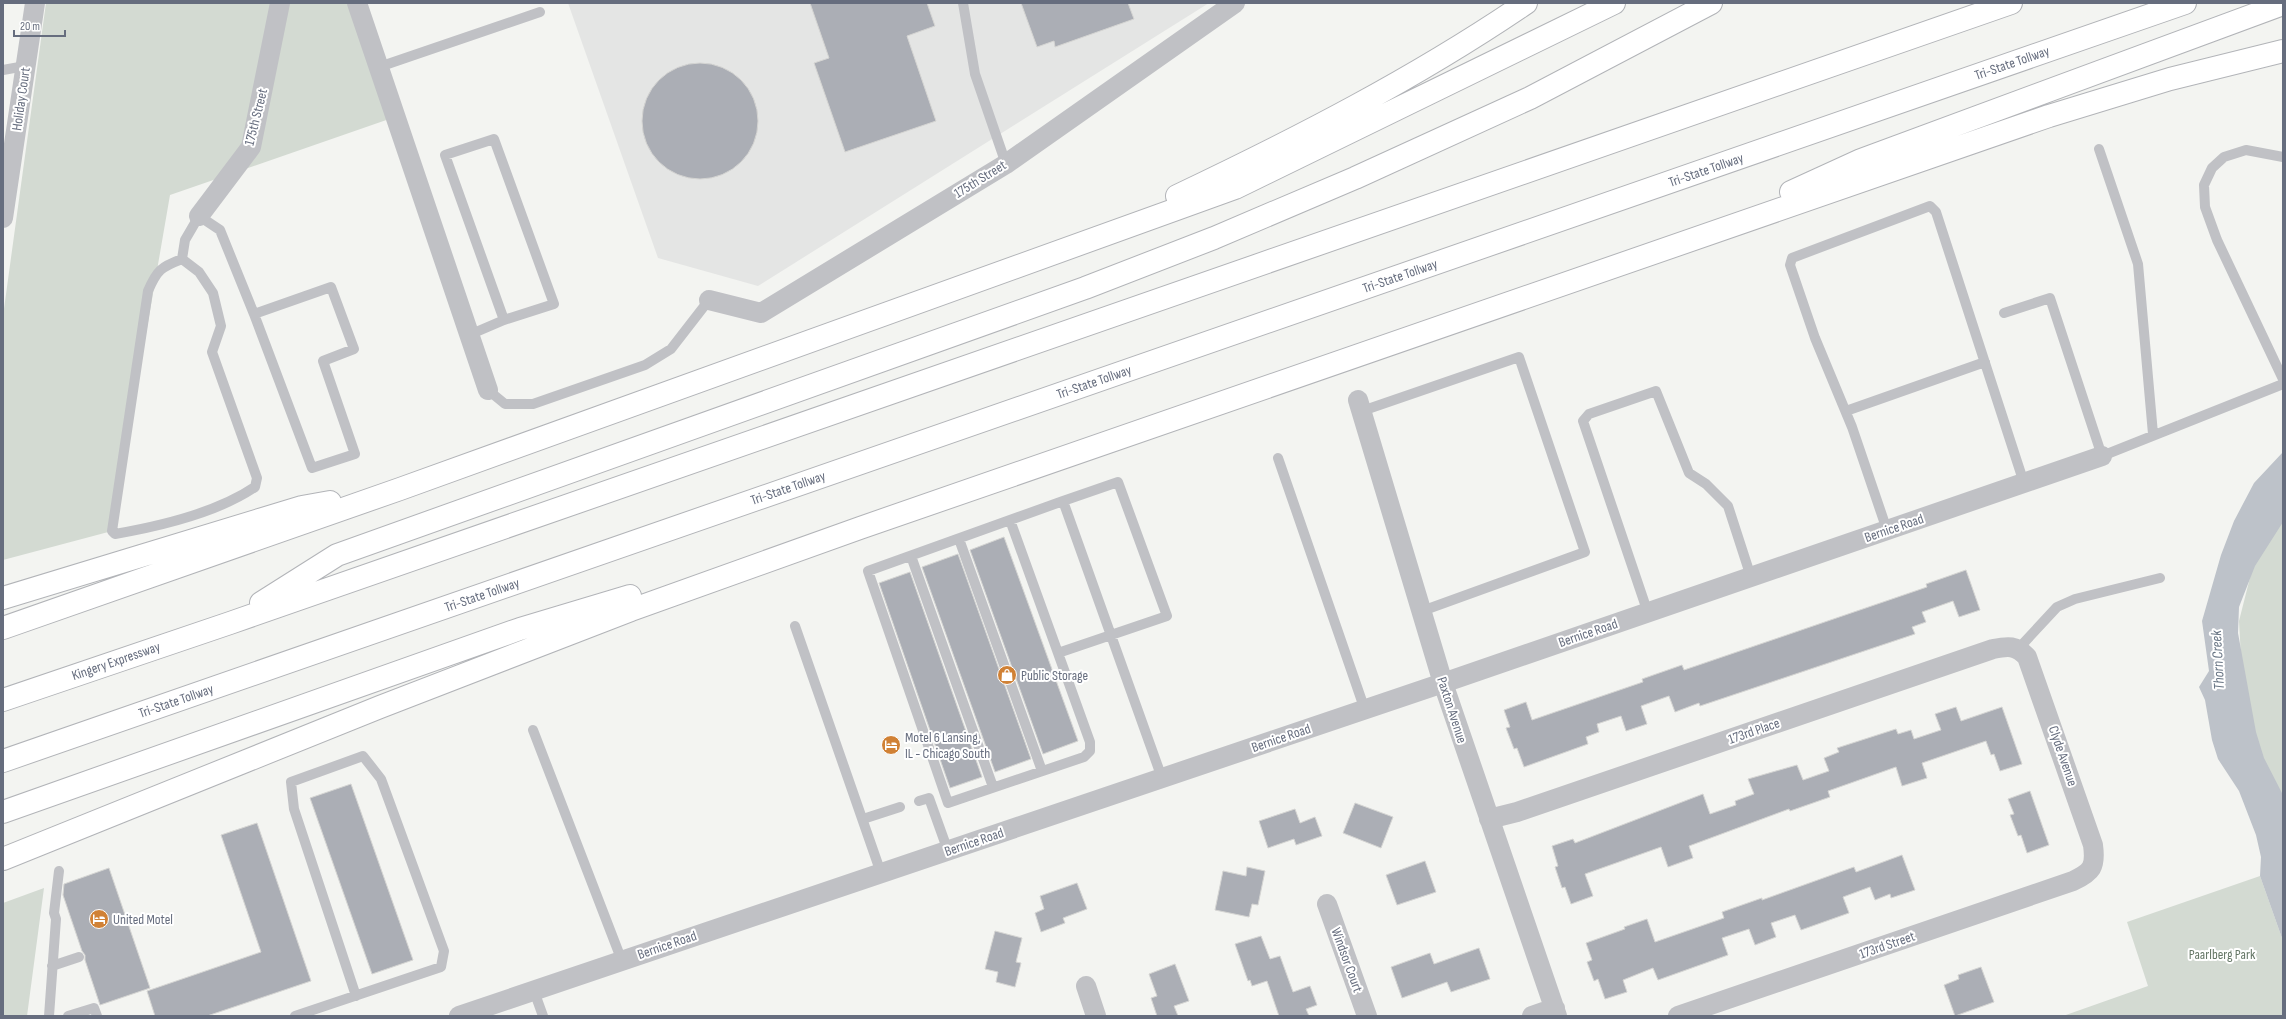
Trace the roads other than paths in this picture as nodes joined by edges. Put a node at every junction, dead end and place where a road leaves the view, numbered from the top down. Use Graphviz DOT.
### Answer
graph roads {
  1 [pos="35,3"];
  2 [pos="280,3"];
  3 [pos="357,3"];
  4 [pos="963,3"];
  5 [pos="1235,3"];
  6 [pos="1526,3"];
  7 [pos="1614,3"];
  8 [pos="1711,3"];
  9 [pos="2011,3"];
  10 [pos="2185,3"];
  11 [pos="2283,4"];
  12 [pos="1211,11"];
  13 [pos="540,12"];
  14 [pos="2283,51"];
  15 [pos="25,66"];
  16 [pos="379,67"];
  17 [pos="3,70"];
  18 [pos="8,141"];
  19 [pos="2099,149"];
  20 [pos="2283,157"];
  21 [pos="1006,164"];
  22 [pos="199,216"];
  23 [pos="3,218"];
  24 [pos="1672,247"];
  25 [pos="182,259"];
  26 [pos="1034,262"];
  27 [pos="709,300"];
  28 [pos="2004,313"];
  29 [pos="254,314"];
  30 [pos="504,320"];
  31 [pos="469,334"];
  32 [pos="1985,362"];
  33 [pos="2283,379"];
  34 [pos="2283,384"];
  35 [pos="488,390"];
  36 [pos="1360,406"];
  37 [pos="1846,411"];
  38 [pos="2153,434"];
  39 [pos="2102,456"];
  40 [pos="1278,458"];
  41 [pos="2024,483"];
  42 [pos="400,489"];
  43 [pos="1063,501"];
  44 [pos="1010,520"];
  45 [pos="860,528"];
  46 [pos="1887,530"];
  47 [pos="959,538"];
  48 [pos="911,556"];
  49 [pos="1751,577"];
  50 [pos="2160,578"];
  51 [pos="3,598"];
  52 [pos="1422,611"];
  53 [pos="1648,613"];
  54 [pos="230,623"];
  55 [pos="795,626"];
  56 [pos="3,628"];
  57 [pos="1111,635"];
  58 [pos="2018,648"];
  59 [pos="1058,653"];
  60 [pos="1443,683"];
  61 [pos="3,700"];
  62 [pos="1365,710"];
  63 [pos="533,730"];
  64 [pos="3,761"];
  65 [pos="1042,771"];
  66 [pos="1162,778"];
  67 [pos="994,787"];
  68 [pos="919,801"];
  69 [pos="900,807"];
  70 [pos="3,812"];
  71 [pos="863,819"];
  72 [pos="1489,819"];
  73 [pos="948,851"];
  74 [pos="3,859"];
  75 [pos="2092,868"];
  76 [pos="59,871"];
  77 [pos="881,873"];
  78 [pos="1327,904"];
  79 [pos="79,957"];
  80 [pos="622,961"];
  81 [pos="52,966"];
  82 [pos="1086,986"];
  83 [pos="534,991"];
  84 [pos="356,996"];
  85 [pos="1556,1012"];
  86 [pos="468,1015"];
  87 [pos="49,1016"];
  88 [pos="68,1016"];
  89 [pos="97,1016"];
  90 [pos="295,1016"];
  91 [pos="543,1016"];
  92 [pos="1096,1016"];
  93 [pos="1367,1016"];
  94 [pos="1532,1016"];
  95 [pos="1678,1016"];
  1 -- 15 [label="street, Holiday Court"];
  2 -- 22 [label="street, 175th Street"];
  3 -- 16 [label="street"];
  4 -- 21 [label="lane"];
  5 -- 12 [label="street, 175th Street"];
  6 -- 26 [label="highway"];
  7 -- 26 [label="highway"];
  8 -- 54 [label="highway"];
  9 -- 54 [label="highway"];
  10 -- 64 [label="highway, Tri-State Tollway"];
  11 -- 24 [label="highway"];
  12 -- 21 [label="street, 175th Street"];
  13 -- 16 [label="lane"];
  14 -- 24 [label="highway"];
  15 -- 17 [label="lane"];
  15 -- 18 [label="street, Holiday Court"];
  16 -- 31 [label="street"];
  18 -- 23 [label="street, Holiday Court"];
  19 -- 38 [label="lane"];
  20 -- 33 [label="lane"];
  21 -- 27 [label="street, 175th Street"];
  22 -- 25 [label="lane"];
  22 -- 29 [label="lane"];
  24 -- 45 [label="highway"];
  25 -- 25 [label="lane"];
  26 -- 42 [label="highway"];
  27 -- 35 [label="lane"];
  28 -- 39 [label="lane"];
  29 -- 29 [label="lane"];
  30 -- 30 [label="lane"];
  30 -- 31 [label="lane"];
  31 -- 35 [label="street"];
  32 -- 37 [label="lane"];
  32 -- 37 [label="lane"];
  32 -- 41 [label="lane"];
  34 -- 38 [label="lane"];
  36 -- 52 [label="street, Paxton Avenue"];
  36 -- 52 [label="lane"];
  37 -- 46 [label="lane"];
  38 -- 39 [label="lane"];
  39 -- 41 [label="street, Bernice Road"];
  40 -- 62 [label="lane"];
  41 -- 46 [label="street, Bernice Road"];
  42 -- 51 [label="highway"];
  42 -- 56 [label="highway"];
  43 -- 44 [label="lane"];
  43 -- 57 [label="lane"];
  43 -- 57 [label="lane"];
  44 -- 47 [label="lane"];
  44 -- 59 [label="lane"];
  45 -- 70 [label="highway"];
  45 -- 74 [label="highway"];
  46 -- 49 [label="street, Bernice Road"];
  47 -- 48 [label="lane"];
  47 -- 65 [label="lane"];
  48 -- 67 [label="lane"];
  48 -- 67 [label="lane"];
  49 -- 53 [label="street, Bernice Road"];
  49 -- 53 [label="lane"];
  50 -- 58 [label="lane"];
  52 -- 60 [label="street, Paxton Avenue"];
  53 -- 60 [label="street, Bernice Road"];
  54 -- 61 [label="highway, Kingery Expressway"];
  55 -- 71 [label="lane"];
  57 -- 59 [label="lane"];
  57 -- 66 [label="lane"];
  58 -- 72 [label="street, 173rd Place"];
  58 -- 75 [label="street, Clyde Avenue"];
  59 -- 65 [label="lane"];
  60 -- 62 [label="street, Bernice Road"];
  60 -- 72 [label="street, Paxton Avenue"];
  62 -- 66 [label="street, Bernice Road"];
  63 -- 80 [label="lane"];
  65 -- 67 [label="lane"];
  66 -- 73 [label="street, Bernice Road"];
  68 -- 73 [label="lane"];
  69 -- 71 [label="lane"];
  71 -- 77 [label="lane"];
  72 -- 85 [label="street, Paxton Avenue"];
  73 -- 77 [label="street, Bernice Road"];
  75 -- 95 [label="street, 173rd Street"];
  76 -- 81 [label="lane"];
  77 -- 80 [label="street, Bernice Road"];
  78 -- 93 [label="street, Windsor Court"];
  79 -- 81 [label="lane"];
  80 -- 83 [label="street, Bernice Road"];
  81 -- 87 [label="lane"];
  82 -- 92 [label="street"];
  83 -- 86 [label="street, Bernice Road"];
  83 -- 91 [label="lane"];
  84 -- 84 [label="lane"];
  84 -- 90 [label="lane"];
  85 -- 94 [label="street"];
  88 -- 89 [label="lane"];
}
